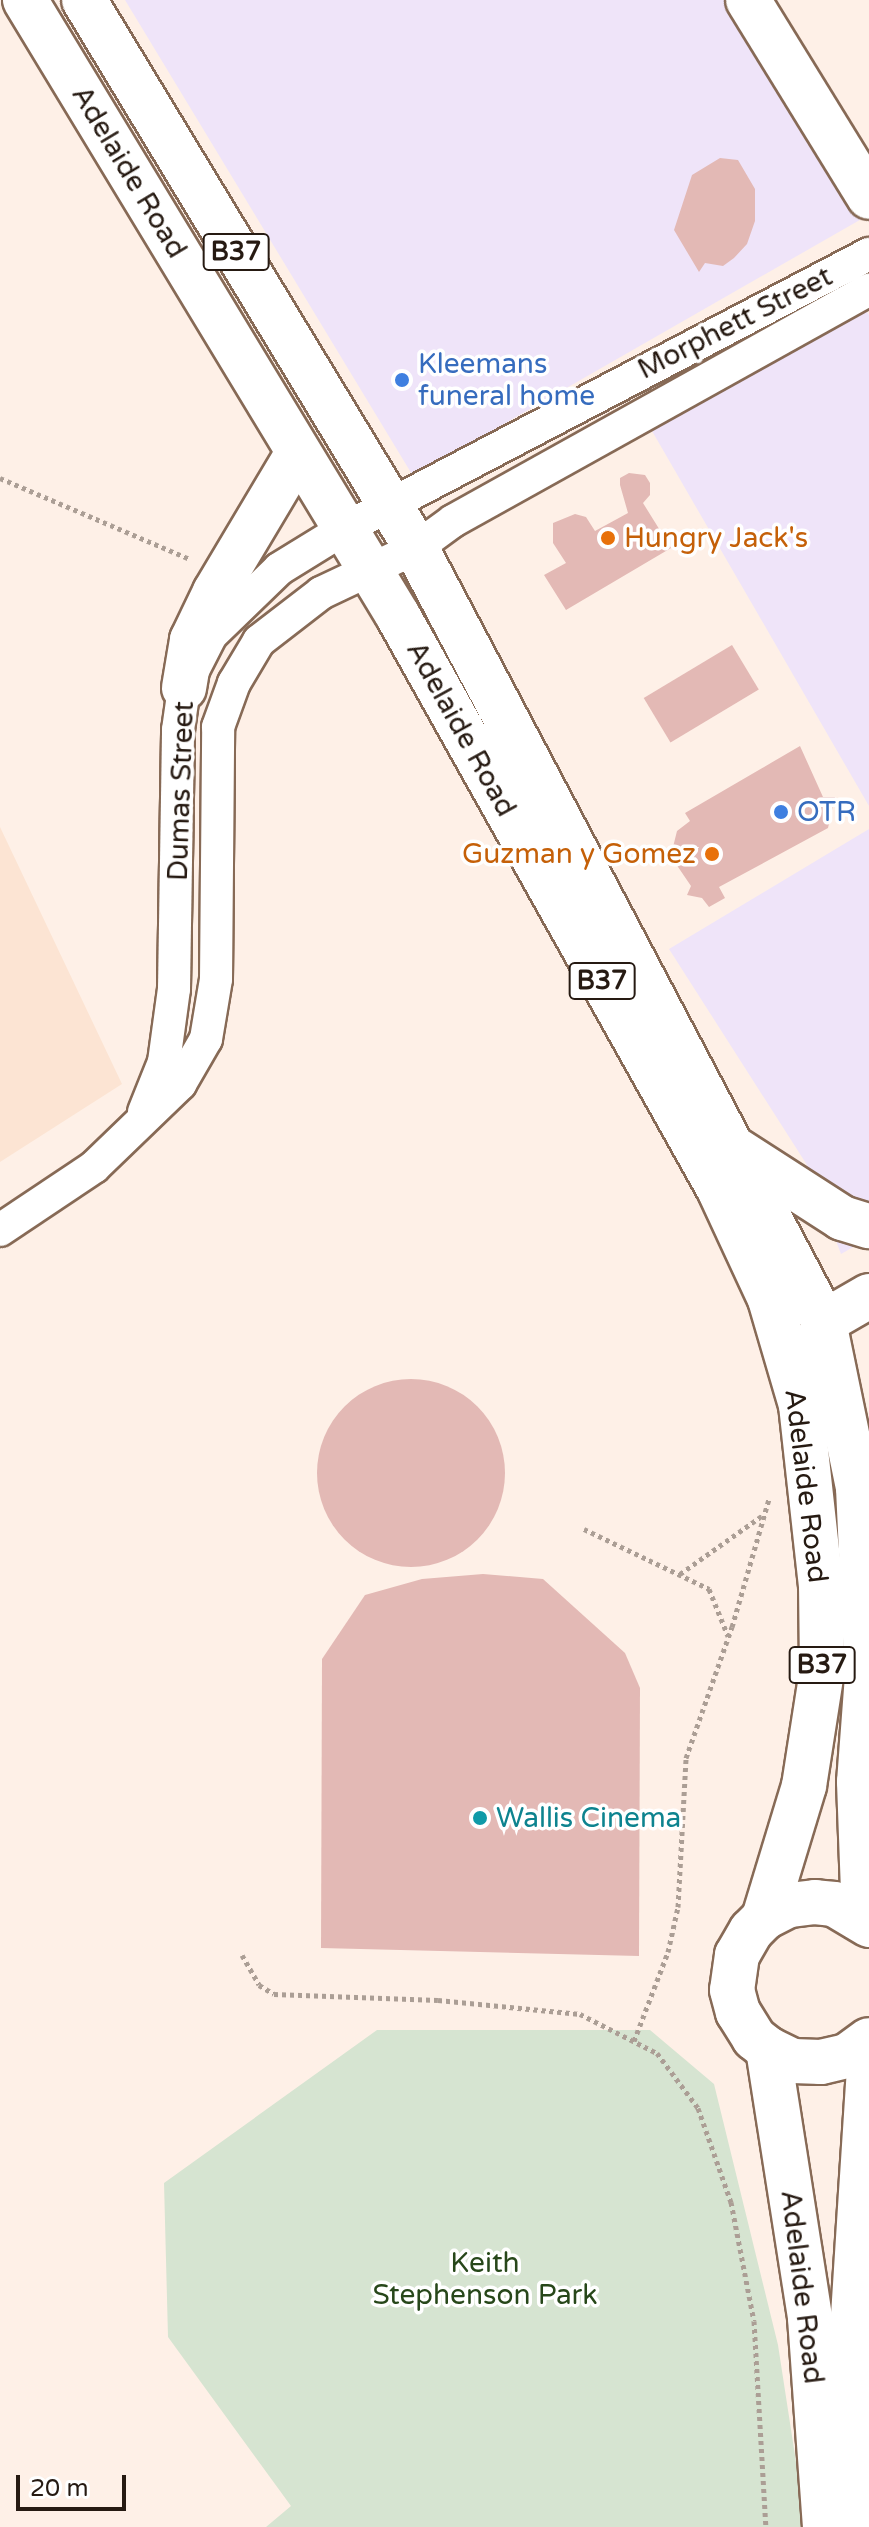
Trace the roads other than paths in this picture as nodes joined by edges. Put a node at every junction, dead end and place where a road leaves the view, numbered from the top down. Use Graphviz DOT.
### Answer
graph roads {
  1 [pos="25,0"];
  2 [pos="84,0"];
  3 [pos="748,0"];
  4 [pos="869,197"];
  5 [pos="869,254"];
  6 [pos="869,289"];
  7 [pos="298,453"];
  8 [pos="388,503"];
  9 [pos="344,529"];
  10 [pos="416,548"];
  11 [pos="370,571"];
  12 [pos="184,688"];
  13 [pos="140,1123"];
  14 [pos="735,1149"];
  15 [pos="869,1226"];
  16 [pos="0,1230"];
  17 [pos="869,1296"];
  18 [pos="824,1322"];
  19 [pos="801,1405"];
  20 [pos="764,1918"];
  21 [pos="866,1922"];
  22 [pos="869,2040"];
  23 [pos="768,2049"];
  24 [pos="869,2069"];
  25 [pos="825,2527"];
  26 [pos="863,2527"];
  1 -- 7 [label="main road, Adelaide Road / B37"];
  2 -- 8 [label="main road, Adelaide Road / B37"];
  3 -- 4 [label="main road"];
  5 -- 8 [label="street, Morphett Street"];
  6 -- 10 [label="street, Morphett Street"];
  7 -- 9 [label="main road, Adelaide Road / B37"];
  7 -- 12 [label="main road"];
  8 -- 9 [label="street, Dumas Street"];
  8 -- 10 [label="main road, Adelaide Road / B37"];
  9 -- 11 [label="main road, Adelaide Road / B37"];
  9 -- 12 [label="street, Dumas Street"];
  10 -- 11 [label="street, Dumas Street"];
  10 -- 14 [label="main road, Adelaide Road / B37"];
  11 -- 13 [label="street, Dumas Street"];
  11 -- 19 [label="main road, Adelaide Road / B37"];
  12 -- 13 [label="street, Dumas Street"];
  13 -- 16 [label="street, Dumas Street"];
  14 -- 15 [label="main road"];
  14 -- 18 [label="main road, Adelaide Road / B37"];
  17 -- 18 [label="main road"];
  18 -- 19 [label="main road"];
  18 -- 21 [label="main road, Adelaide Road / B37"];
  19 -- 20 [label="main road, Adelaide Road / B37"];
  20 -- 21 [label="main road, B37"];
  20 -- 23 [label="main road, B37"];
  22 -- 23 [label="main road"];
  23 -- 25 [label="main road, Adelaide Road"];
  24 -- 26 [label="main road, Adelaide Road"];
}
